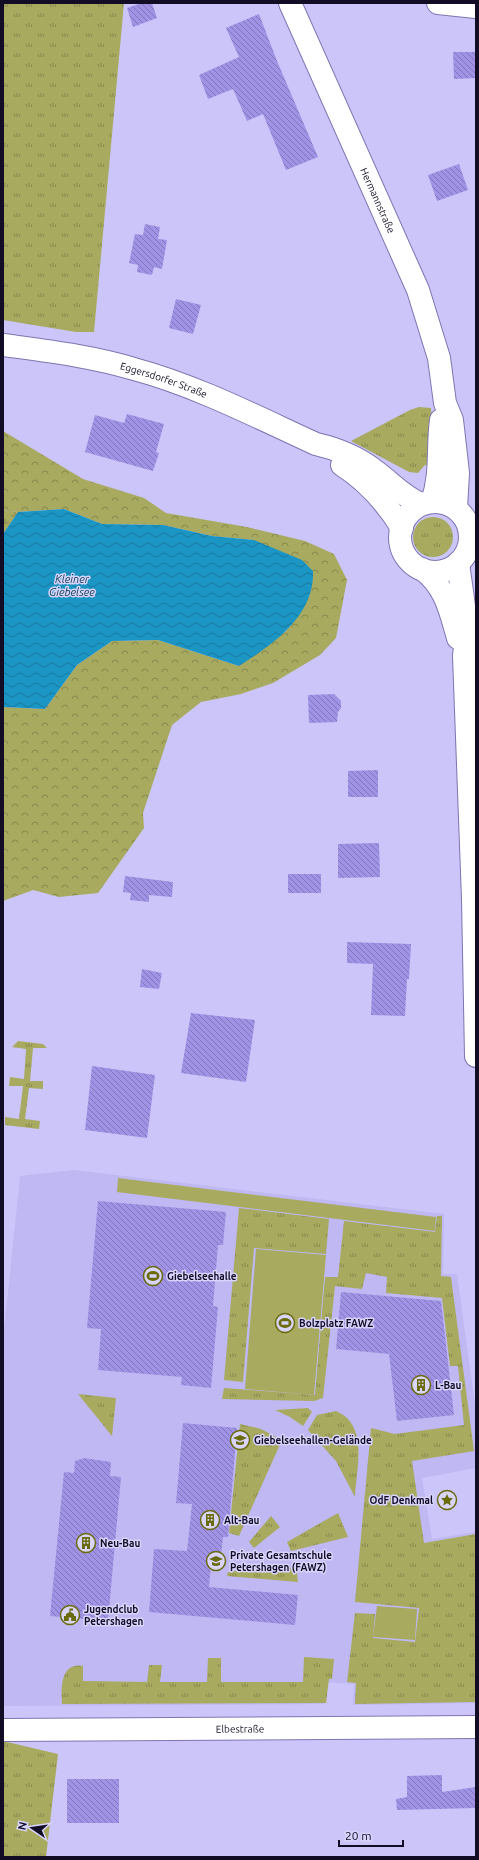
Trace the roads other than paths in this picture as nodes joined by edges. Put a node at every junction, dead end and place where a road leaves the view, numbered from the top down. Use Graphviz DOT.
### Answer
graph roads {
  1 [pos="438,3"];
  2 [pos="297,5"];
  3 [pos="476,7"];
  4 [pos="3,345"];
  5 [pos="446,403"];
  6 [pos="316,444"];
  7 [pos="427,503"];
  8 [pos="467,518"];
  9 [pos="402,528"];
  10 [pos="467,556"];
  11 [pos="422,569"];
  12 [pos="464,656"];
  13 [pos="476,1056"];
  14 [pos="476,1727"];
  15 [pos="3,1730"];
  1 -- 3 [label="street"];
  2 -- 5 [label="street, Hermannstraße"];
  4 -- 6 [label="street, Eggersdorfer Straße"];
  5 -- 7 [label="street, Hermannstraße"];
  5 -- 8 [label="street, Hermannstraße"];
  6 -- 7 [label="street, Eggersdorfer Straße"];
  6 -- 9 [label="street, Eggersdorfer Straße"];
  7 -- 8 [label="street"];
  7 -- 9 [label="street"];
  8 -- 10 [label="street"];
  9 -- 11 [label="street"];
  10 -- 11 [label="street"];
  10 -- 12 [label="street"];
  11 -- 12 [label="street"];
  12 -- 13 [label="street"];
  14 -- 15 [label="street, Elbestraße"];
}
